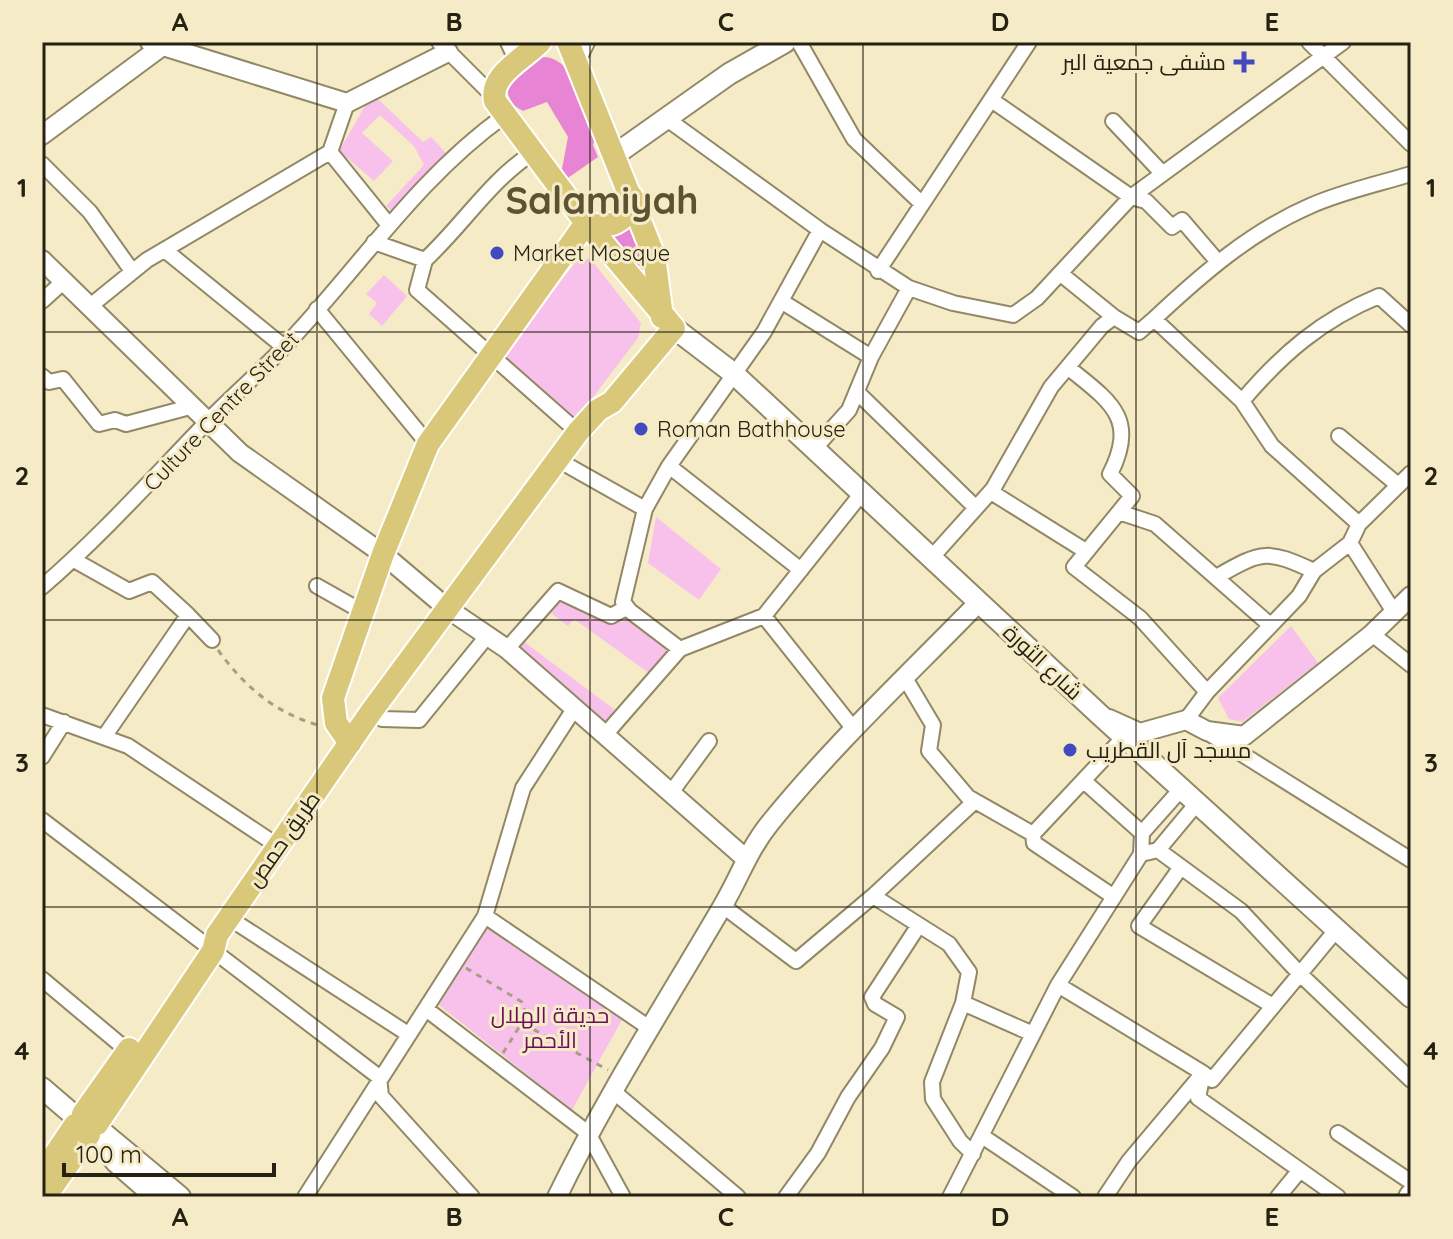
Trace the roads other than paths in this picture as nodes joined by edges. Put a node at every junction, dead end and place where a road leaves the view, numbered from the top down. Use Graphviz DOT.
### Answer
graph roads {
  1 [pos="785,42"];
  2 [pos="799,42"];
  3 [pos="1029,42"];
  4 [pos="1309,42"];
  5 [pos="1343,42"];
  6 [pos="539,43"];
  7 [pos="156,45"];
  8 [pos="444,47"];
  9 [pos="577,50"];
  10 [pos="514,52"];
  11 [pos="1322,57"];
  12 [pos="494,91"];
  13 [pos="993,101"];
  14 [pos="347,103"];
  15 [pos="504,116"];
  16 [pos="667,119"];
  17 [pos="1113,121"];
  18 [pos="42,135"];
  19 [pos="1411,144"];
  20 [pos="330,152"];
  21 [pos="534,152"];
  22 [pos="616,154"];
  23 [pos="42,164"];
  24 [pos="1162,173"];
  25 [pos="1411,174"];
  26 [pos="632,197"];
  27 [pos="1131,197"];
  28 [pos="920,202"];
  29 [pos="586,223"];
  30 [pos="388,224"];
  31 [pos="820,230"];
  32 [pos="374,242"];
  33 [pos="166,251"];
  34 [pos="42,260"];
  35 [pos="425,260"];
  36 [pos="1218,262"];
  37 [pos="132,271"];
  38 [pos="878,271"];
  39 [pos="1061,274"];
  40 [pos="63,282"];
  41 [pos="909,288"];
  42 [pos="42,301"];
  43 [pos="781,301"];
  44 [pos="89,307"];
  45 [pos="317,309"];
  46 [pos="1114,317"];
  47 [pos="1154,319"];
  48 [pos="668,322"];
  49 [pos="1411,325"];
  50 [pos="284,347"];
  51 [pos="492,355"];
  52 [pos="871,357"];
  53 [pos="1070,369"];
  54 [pos="733,373"];
  55 [pos="42,376"];
  56 [pos="858,393"];
  57 [pos="1242,401"];
  58 [pos="190,407"];
  59 [pos="205,423"];
  60 [pos="578,432"];
  61 [pos="1339,436"];
  62 [pos="428,444"];
  63 [pos="815,448"];
  64 [pos="558,460"];
  65 [pos="669,466"];
  66 [pos="1411,473"];
  67 [pos="1398,485"];
  68 [pos="991,492"];
  69 [pos="862,493"];
  70 [pos="974,506"];
  71 [pos="645,509"];
  72 [pos="1119,512"];
  73 [pos="1359,524"];
  74 [pos="1350,543"];
  75 [pos="1084,550"];
  76 [pos="383,554"];
  77 [pos="933,556"];
  78 [pos="74,560"];
  79 [pos="801,570"];
  80 [pos="1314,571"];
  81 [pos="1218,576"];
  82 [pos="317,586"];
  83 [pos="42,587"];
  84 [pos="1411,596"];
  85 [pos="979,602"];
  86 [pos="626,608"];
  87 [pos="448,609"];
  88 [pos="363,612"];
  89 [pos="1394,612"];
  90 [pos="188,615"];
  91 [pos="764,616"];
  92 [pos="1269,624"];
  93 [pos="1372,634"];
  94 [pos="488,635"];
  95 [pos="212,640"];
  96 [pos="507,649"];
  97 [pos="680,649"];
  98 [pos="1409,662"];
  99 [pos="905,678"];
  100 [pos="1207,692"];
  101 [pos="574,709"];
  102 [pos="371,712"];
  103 [pos="42,715"];
  104 [pos="1100,715"];
  105 [pos="1186,720"];
  106 [pos="64,722"];
  107 [pos="853,728"];
  108 [pos="1207,731"];
  109 [pos="604,736"];
  110 [pos="1125,736"];
  111 [pos="104,737"];
  112 [pos="709,741"];
  113 [pos="350,743"];
  114 [pos="42,757"];
  115 [pos="1085,782"];
  116 [pos="1182,788"];
  117 [pos="670,794"];
  118 [pos="975,801"];
  119 [pos="1198,802"];
  120 [pos="42,820"];
  121 [pos="1142,833"];
  122 [pos="1033,834"];
  123 [pos="278,846"];
  124 [pos="1158,850"];
  125 [pos="1141,854"];
  126 [pos="745,858"];
  127 [pos="1411,860"];
  128 [pos="1181,867"];
  129 [pos="873,896"];
  130 [pos="1114,897"];
  131 [pos="723,906"];
  132 [pos="485,916"];
  133 [pos="919,925"];
  134 [pos="1337,929"];
  135 [pos="216,936"];
  136 [pos="1299,973"];
  137 [pos="42,979"];
  138 [pos="1058,985"];
  139 [pos="1411,997"];
  140 [pos="963,1003"];
  141 [pos="1273,1006"];
  142 [pos="426,1009"];
  143 [pos="648,1027"];
  144 [pos="408,1034"];
  145 [pos="1033,1034"];
  146 [pos="128,1051"];
  147 [pos="1203,1073"];
  148 [pos="379,1077"];
  149 [pos="1411,1080"];
  150 [pos="617,1084"];
  151 [pos="42,1088"];
  152 [pos="87,1125"];
  153 [pos="588,1133"];
  154 [pos="1338,1133"];
  155 [pos="982,1136"];
  156 [pos="973,1154"];
  157 [pos="1300,1170"];
  158 [pos="42,1174"];
  159 [pos="1411,1182"];
  160 [pos="45,1197"];
  161 [pos="156,1197"];
  162 [pos="180,1197"];
  163 [pos="305,1197"];
  164 [pos="472,1197"];
  165 [pos="557,1197"];
  166 [pos="623,1197"];
  167 [pos="738,1197"];
  168 [pos="786,1197"];
  169 [pos="950,1197"];
  170 [pos="1073,1197"];
  171 [pos="1105,1197"];
  172 [pos="1278,1197"];
  173 [pos="1338,1197"];
  1 -- 16 [label="main road"];
  2 -- 28 [label="street"];
  3 -- 13 [label="street"];
  4 -- 11 [label="street"];
  5 -- 11 [label="street"];
  6 -- 9 [label="main road"];
  6 -- 10 [label="main road"];
  7 -- 14 [label="street"];
  7 -- 18 [label="street"];
  8 -- 12 [label="street"];
  8 -- 14 [label="street"];
  9 -- 22 [label="main road"];
  10 -- 12 [label="main road"];
  11 -- 19 [label="street"];
  11 -- 24 [label="street"];
  12 -- 15 [label="main road"];
  13 -- 27 [label="street"];
  13 -- 28 [label="street"];
  14 -- 20 [label="street"];
  15 -- 21 [label="main road"];
  15 -- 30 [label="street, Culture Centre Street"];
  16 -- 22 [label="main road"];
  16 -- 31 [label="street"];
  17 -- 24 [label="street"];
  20 -- 30 [label="street"];
  20 -- 33 [label="street"];
  21 -- 29 [label="main road"];
  21 -- 35 [label="street"];
  22 -- 26 [label="main road"];
  23 -- 37 [label="street"];
  24 -- 27 [label="street"];
  25 -- 36 [label="street"];
  26 -- 29 [label="main road"];
  26 -- 48 [label="main road"];
  27 -- 36 [label="street"];
  27 -- 39 [label="street"];
  28 -- 38 [label="street"];
  29 -- 48 [label="main road"];
  29 -- 51 [label="main road"];
  30 -- 32 [label="street, Culture Centre Street"];
  31 -- 38 [label="street"];
  31 -- 43 [label="street"];
  32 -- 35 [label="street"];
  32 -- 45 [label="street, Culture Centre Street"];
  33 -- 37 [label="street"];
  33 -- 50 [label="street"];
  34 -- 40 [label="street"];
  35 -- 51 [label="street"];
  36 -- 47 [label="street"];
  37 -- 44 [label="street"];
  38 -- 41 [label="street"];
  39 -- 41 [label="street"];
  39 -- 46 [label="street"];
  40 -- 42 [label="street"];
  40 -- 44 [label="street"];
  41 -- 52 [label="street"];
  43 -- 52 [label="street"];
  43 -- 54 [label="street"];
  44 -- 58 [label="street"];
  45 -- 50 [label="street, Culture Centre Street"];
  45 -- 62 [label="street"];
  46 -- 47 [label="street"];
  46 -- 53 [label="street"];
  47 -- 57 [label="street"];
  48 -- 54 [label="main road, شارع الثورة"];
  48 -- 60 [label="main road, طريق حمص"];
  49 -- 57 [label="street"];
  50 -- 59 [label="street, Culture Centre Street"];
  51 -- 60 [label="street"];
  51 -- 62 [label="main road"];
  52 -- 56 [label="street"];
  53 -- 68 [label="street"];
  53 -- 72 [label="street"];
  54 -- 63 [label="main road, شارع الثورة"];
  54 -- 65 [label="street"];
  55 -- 58 [label="street"];
  56 -- 63 [label="street"];
  56 -- 70 [label="street"];
  57 -- 73 [label="street"];
  58 -- 59 [label="street"];
  59 -- 76 [label="street"];
  59 -- 78 [label="street, Culture Centre Street"];
  60 -- 64 [label="main road, طريق حمص"];
  61 -- 67 [label="street"];
  62 -- 76 [label="main road"];
  63 -- 69 [label="main road, شارع الثورة"];
  64 -- 71 [label="street"];
  64 -- 87 [label="main road, طريق حمص"];
  65 -- 71 [label="street"];
  65 -- 79 [label="street"];
  66 -- 67 [label="street"];
  67 -- 73 [label="street"];
  68 -- 70 [label="street"];
  68 -- 75 [label="street"];
  69 -- 77 [label="main road, شارع الثورة"];
  69 -- 79 [label="street"];
  70 -- 77 [label="street"];
  71 -- 86 [label="street"];
  72 -- 75 [label="street"];
  72 -- 81 [label="street"];
  73 -- 74 [label="street"];
  74 -- 80 [label="street"];
  74 -- 89 [label="street"];
  75 -- 100 [label="street"];
  76 -- 87 [label="street"];
  76 -- 88 [label="main road"];
  77 -- 85 [label="main road, شارع الثورة"];
  78 -- 83 [label="street, Culture Centre Street"];
  78 -- 90 [label="street"];
  79 -- 91 [label="street"];
  80 -- 81 [label="street"];
  80 -- 92 [label="street"];
  81 -- 92 [label="street"];
  82 -- 88 [label="street"];
  84 -- 89 [label="street"];
  85 -- 99 [label="street"];
  85 -- 104 [label="main road, شارع الثورة"];
  86 -- 96 [label="street"];
  86 -- 97 [label="street"];
  87 -- 94 [label="street"];
  87 -- 102 [label="main road, طريق حمص"];
  88 -- 113 [label="main road"];
  89 -- 93 [label="street"];
  90 -- 95 [label="street"];
  90 -- 111 [label="street"];
  91 -- 97 [label="street"];
  91 -- 107 [label="street"];
  92 -- 100 [label="street"];
  93 -- 98 [label="street"];
  93 -- 108 [label="street"];
  94 -- 96 [label="street"];
  94 -- 102 [label="street"];
  96 -- 101 [label="street"];
  97 -- 109 [label="street"];
  99 -- 107 [label="street"];
  99 -- 118 [label="street"];
  100 -- 105 [label="street"];
  101 -- 109 [label="street"];
  101 -- 132 [label="street"];
  102 -- 113 [label="main road, طريق حمص"];
  103 -- 106 [label="street"];
  104 -- 105 [label="street"];
  104 -- 110 [label="main road, شارع الثورة"];
  105 -- 108 [label="street"];
  106 -- 111 [label="street"];
  106 -- 114 [label="street"];
  107 -- 126 [label="street"];
  108 -- 127 [label="street"];
  109 -- 117 [label="street"];
  110 -- 115 [label="street"];
  110 -- 116 [label="main road, شارع الثورة"];
  111 -- 123 [label="street"];
  112 -- 117 [label="street"];
  113 -- 123 [label="main road, طريق حمص"];
  115 -- 121 [label="street"];
  115 -- 122 [label="street"];
  116 -- 119 [label="main road, شارع الثورة"];
  116 -- 121 [label="street"];
  117 -- 126 [label="street"];
  118 -- 122 [label="street"];
  118 -- 129 [label="street"];
  119 -- 124 [label="street"];
  119 -- 134 [label="main road, شارع الثورة"];
  120 -- 135 [label="street"];
  121 -- 125 [label="street"];
  122 -- 130 [label="street"];
  123 -- 135 [label="main road, طريق حمص"];
  124 -- 125 [label="street"];
  124 -- 128 [label="street"];
  125 -- 130 [label="street"];
  126 -- 131 [label="street"];
  128 -- 136 [label="street"];
  128 -- 141 [label="street"];
  129 -- 131 [label="street"];
  129 -- 133 [label="street"];
  130 -- 138 [label="street"];
  131 -- 143 [label="street"];
  132 -- 142 [label="street"];
  132 -- 143 [label="street"];
  133 -- 140 [label="street"];
  133 -- 168 [label="street"];
  134 -- 136 [label="street"];
  134 -- 139 [label="main road, شارع الثورة"];
  135 -- 144 [label="street"];
  135 -- 146 [label="main road, طريق حمص"];
  135 -- 148 [label="street"];
  135 -- 152 [label="main road, طريق حمص"];
  136 -- 141 [label="street"];
  136 -- 149 [label="street"];
  137 -- 146 [label="street"];
  138 -- 145 [label="street"];
  138 -- 147 [label="street"];
  140 -- 145 [label="street"];
  140 -- 156 [label="street"];
  141 -- 147 [label="street"];
  142 -- 144 [label="street"];
  142 -- 153 [label="street"];
  143 -- 150 [label="street"];
  144 -- 148 [label="street"];
  145 -- 155 [label="street"];
  146 -- 152 [label="main road, طريق حمص"];
  147 -- 157 [label="street"];
  147 -- 171 [label="street"];
  148 -- 163 [label="street"];
  148 -- 164 [label="street"];
  150 -- 153 [label="street"];
  150 -- 167 [label="street"];
  151 -- 152 [label="main road"];
  152 -- 158 [label="main road, طريق حمص"];
  152 -- 160 [label="main road, طريق حمص"];
  152 -- 161 [label="main road"];
  152 -- 162 [label="main road"];
  153 -- 165 [label="street"];
  153 -- 166 [label="street"];
  154 -- 159 [label="street"];
  155 -- 156 [label="street"];
  155 -- 170 [label="street"];
  156 -- 169 [label="street"];
  157 -- 172 [label="street"];
  157 -- 173 [label="street"];
}
